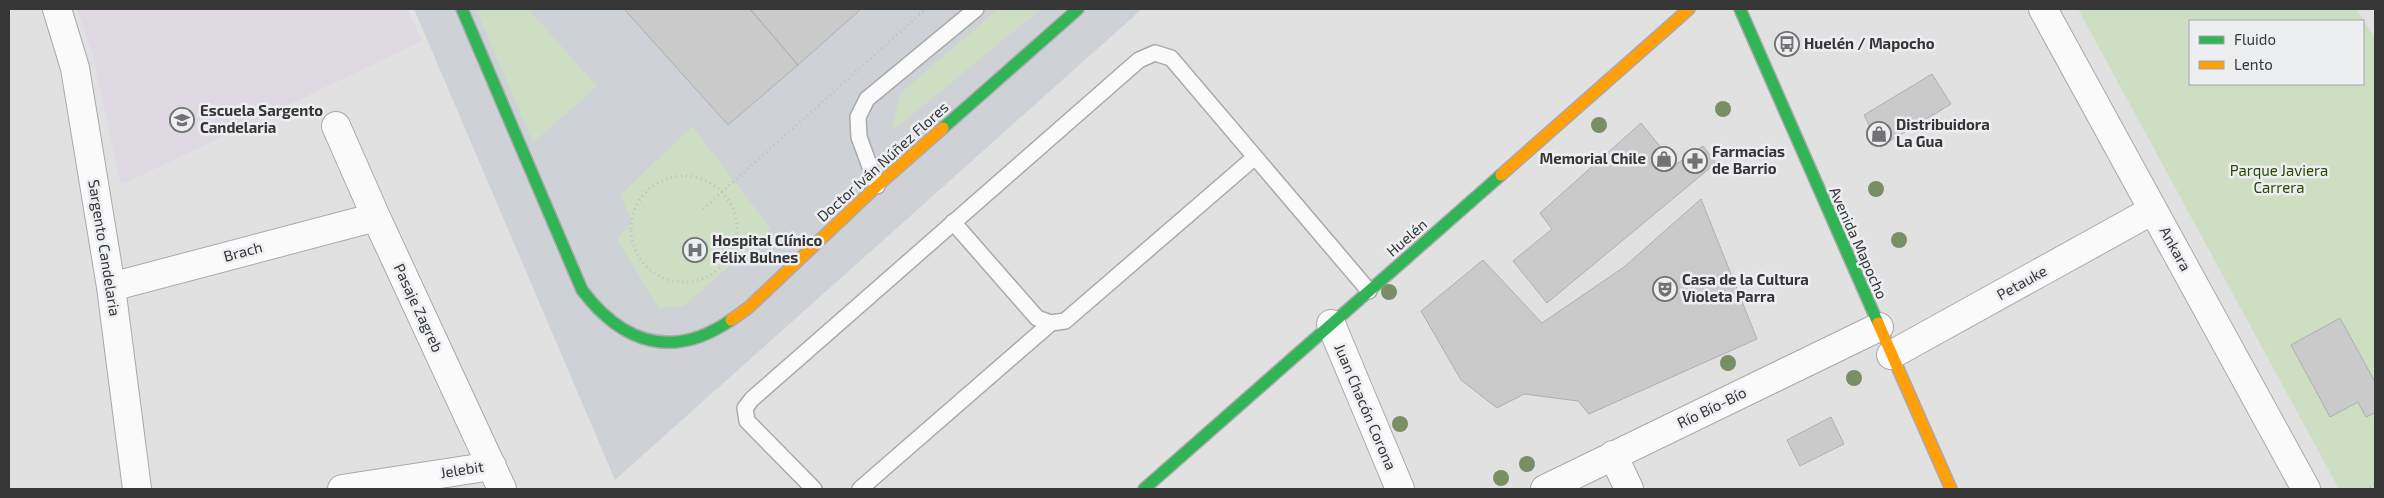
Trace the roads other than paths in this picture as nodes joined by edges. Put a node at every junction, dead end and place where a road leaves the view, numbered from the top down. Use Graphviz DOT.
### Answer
graph roads {
  1 [pos="57,9"];
  2 [pos="462,9"];
  3 [pos="976,9"];
  4 [pos="1078,9"];
  5 [pos="1690,9"];
  6 [pos="1740,9"];
  7 [pos="2043,9"];
  8 [pos="336,126"];
  9 [pos="1255,157"];
  10 [pos="877,186"];
  11 [pos="2154,210"];
  12 [pos="376,217"];
  13 [pos="953,222"];
  14 [pos="111,287"];
  15 [pos="1369,291"];
  16 [pos="1051,323"];
  17 [pos="1331,324"];
  18 [pos="1879,327"];
  19 [pos="1891,355"];
  20 [pos="1613,455"];
  21 [pos="497,478"];
  22 [pos="137,489"];
  23 [pos="342,489"];
  24 [pos="814,489"];
  25 [pos="860,489"];
  26 [pos="1144,489"];
  27 [pos="1400,489"];
  28 [pos="1545,489"];
  29 [pos="1629,489"];
  30 [pos="1951,489"];
  31 [pos="2306,489"];
  1 -- 14 [label="street, Sargento Candelaria"];
  2 -- 10 [label="main road, Doctor Iván Núñez Flores"];
  3 -- 10 [label="lane"];
  4 -- 10 [label="main road, Doctor Iván Núñez Flores"];
  5 -- 15 [label="main road, Huelén"];
  6 -- 18 [label="main road, Avenida Mapocho"];
  7 -- 11 [label="street, Ankara"];
  8 -- 12 [label="street, Pasaje Zagreb"];
  9 -- 13 [label="lane"];
  9 -- 15 [label="lane"];
  9 -- 16 [label="lane"];
  11 -- 19 [label="street, Petauke"];
  11 -- 31 [label="street, Ankara"];
  12 -- 14 [label="street, Brach"];
  12 -- 21 [label="street, Pasaje Zagreb"];
  13 -- 16 [label="lane"];
  13 -- 24 [label="lane"];
  14 -- 22 [label="street, Sargento Candelaria"];
  15 -- 17 [label="main road, Huelén"];
  16 -- 25 [label="lane"];
  17 -- 26 [label="main road, Huelén"];
  17 -- 27 [label="street, Juan Chacón Corona"];
  18 -- 19 [label="main road, Avenida Mapocho"];
  18 -- 20 [label="street, Río Bío-Bío"];
  19 -- 30 [label="main road, Avenida Mapocho"];
  20 -- 28 [label="street, Río Bío-Bío"];
  20 -- 29 [label="street"];
  21 -- 23 [label="street, Jelebit"];
}
